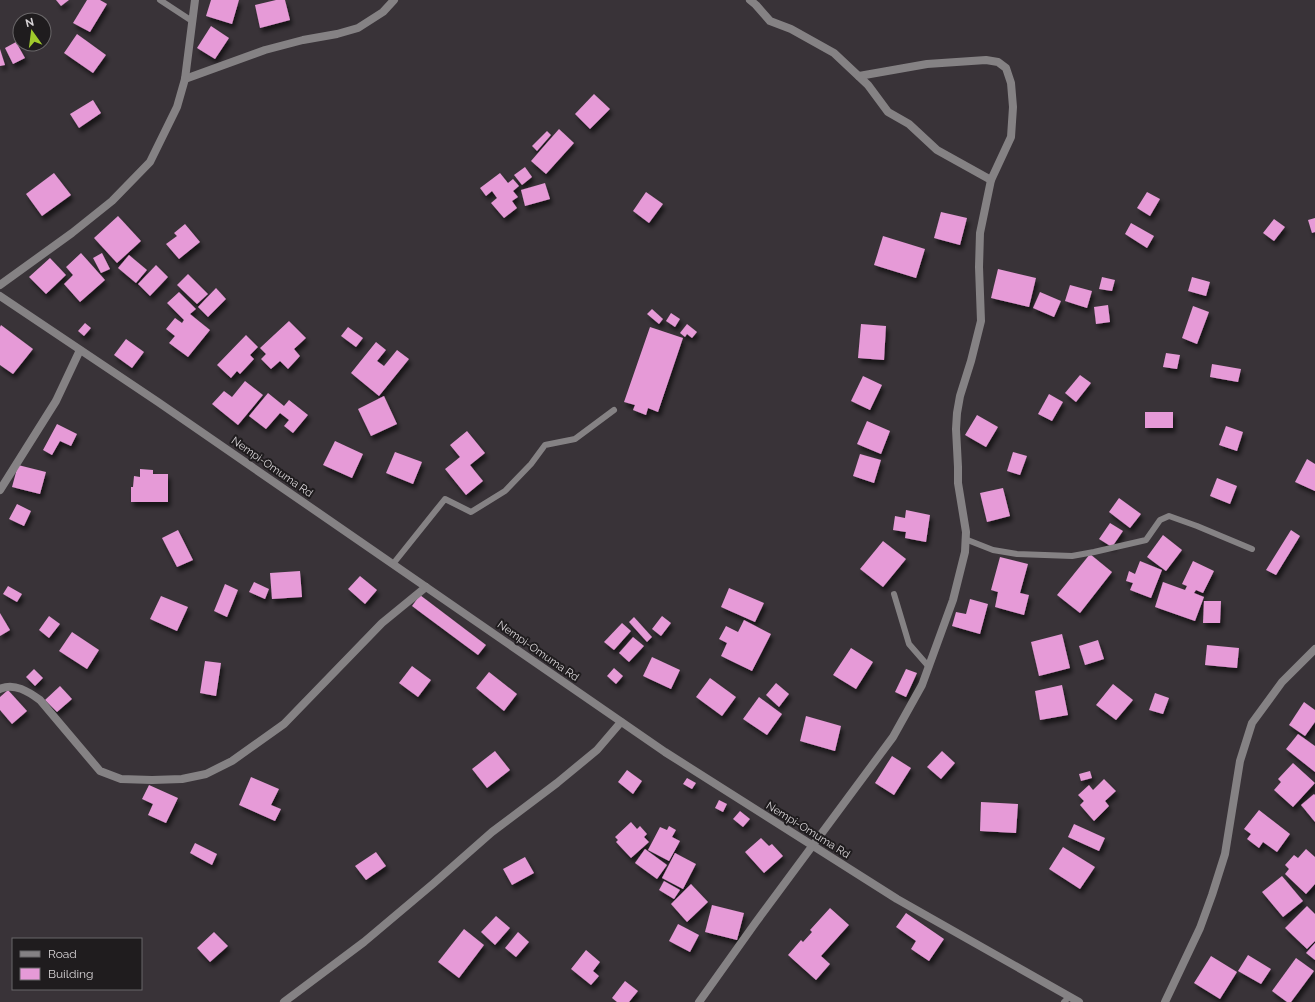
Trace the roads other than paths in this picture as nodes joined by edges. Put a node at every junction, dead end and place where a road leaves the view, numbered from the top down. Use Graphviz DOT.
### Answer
graph roads {
  1 [pos="160,0"];
  2 [pos="195,0"];
  3 [pos="394,0"];
  4 [pos="750,0"];
  5 [pos="192,20"];
  6 [pos="859,76"];
  7 [pos="185,78"];
  8 [pos="991,180"];
  9 [pos="0,285"];
  10 [pos="0,296"];
  11 [pos="80,350"];
  12 [pos="614,410"];
  13 [pos="0,490"];
  14 [pos="965,539"];
  15 [pos="1252,549"];
  16 [pos="393,564"];
  17 [pos="426,587"];
  18 [pos="894,594"];
  19 [pos="1315,649"];
  20 [pos="929,667"];
  21 [pos="0,689"];
  22 [pos="621,722"];
  23 [pos="813,846"];
  24 [pos="1067,999"];
  25 [pos="284,1002"];
  26 [pos="699,1002"];
  27 [pos="1078,1002"];
  28 [pos="1165,1002"];
  1 -- 5 [label="lane"];
  2 -- 5 [label="street"];
  3 -- 7 [label="street"];
  4 -- 6 [label="street"];
  5 -- 7 [label="street"];
  6 -- 8 [label="street"];
  6 -- 8 [label="street"];
  7 -- 9 [label="street"];
  8 -- 14 [label="street"];
  10 -- 11 [label="street, Nempi-Omuma Rd"];
  11 -- 13 [label="street"];
  11 -- 16 [label="street, Nempi-Omuma Rd"];
  12 -- 16 [label="lane"];
  14 -- 15 [label="lane"];
  14 -- 20 [label="street"];
  16 -- 17 [label="street, Nempi-Omuma Rd"];
  17 -- 21 [label="street"];
  17 -- 22 [label="street, Nempi-Omuma Rd"];
  18 -- 20 [label="lane"];
  19 -- 28 [label="street"];
  20 -- 23 [label="street"];
  22 -- 23 [label="street, Nempi-Omuma Rd"];
  22 -- 25 [label="street"];
  23 -- 24 [label="street, Nempi-Omuma Rd"];
  23 -- 26 [label="street"];
  24 -- 27 [label="street, Nempi-Omuma Rd"];
}
